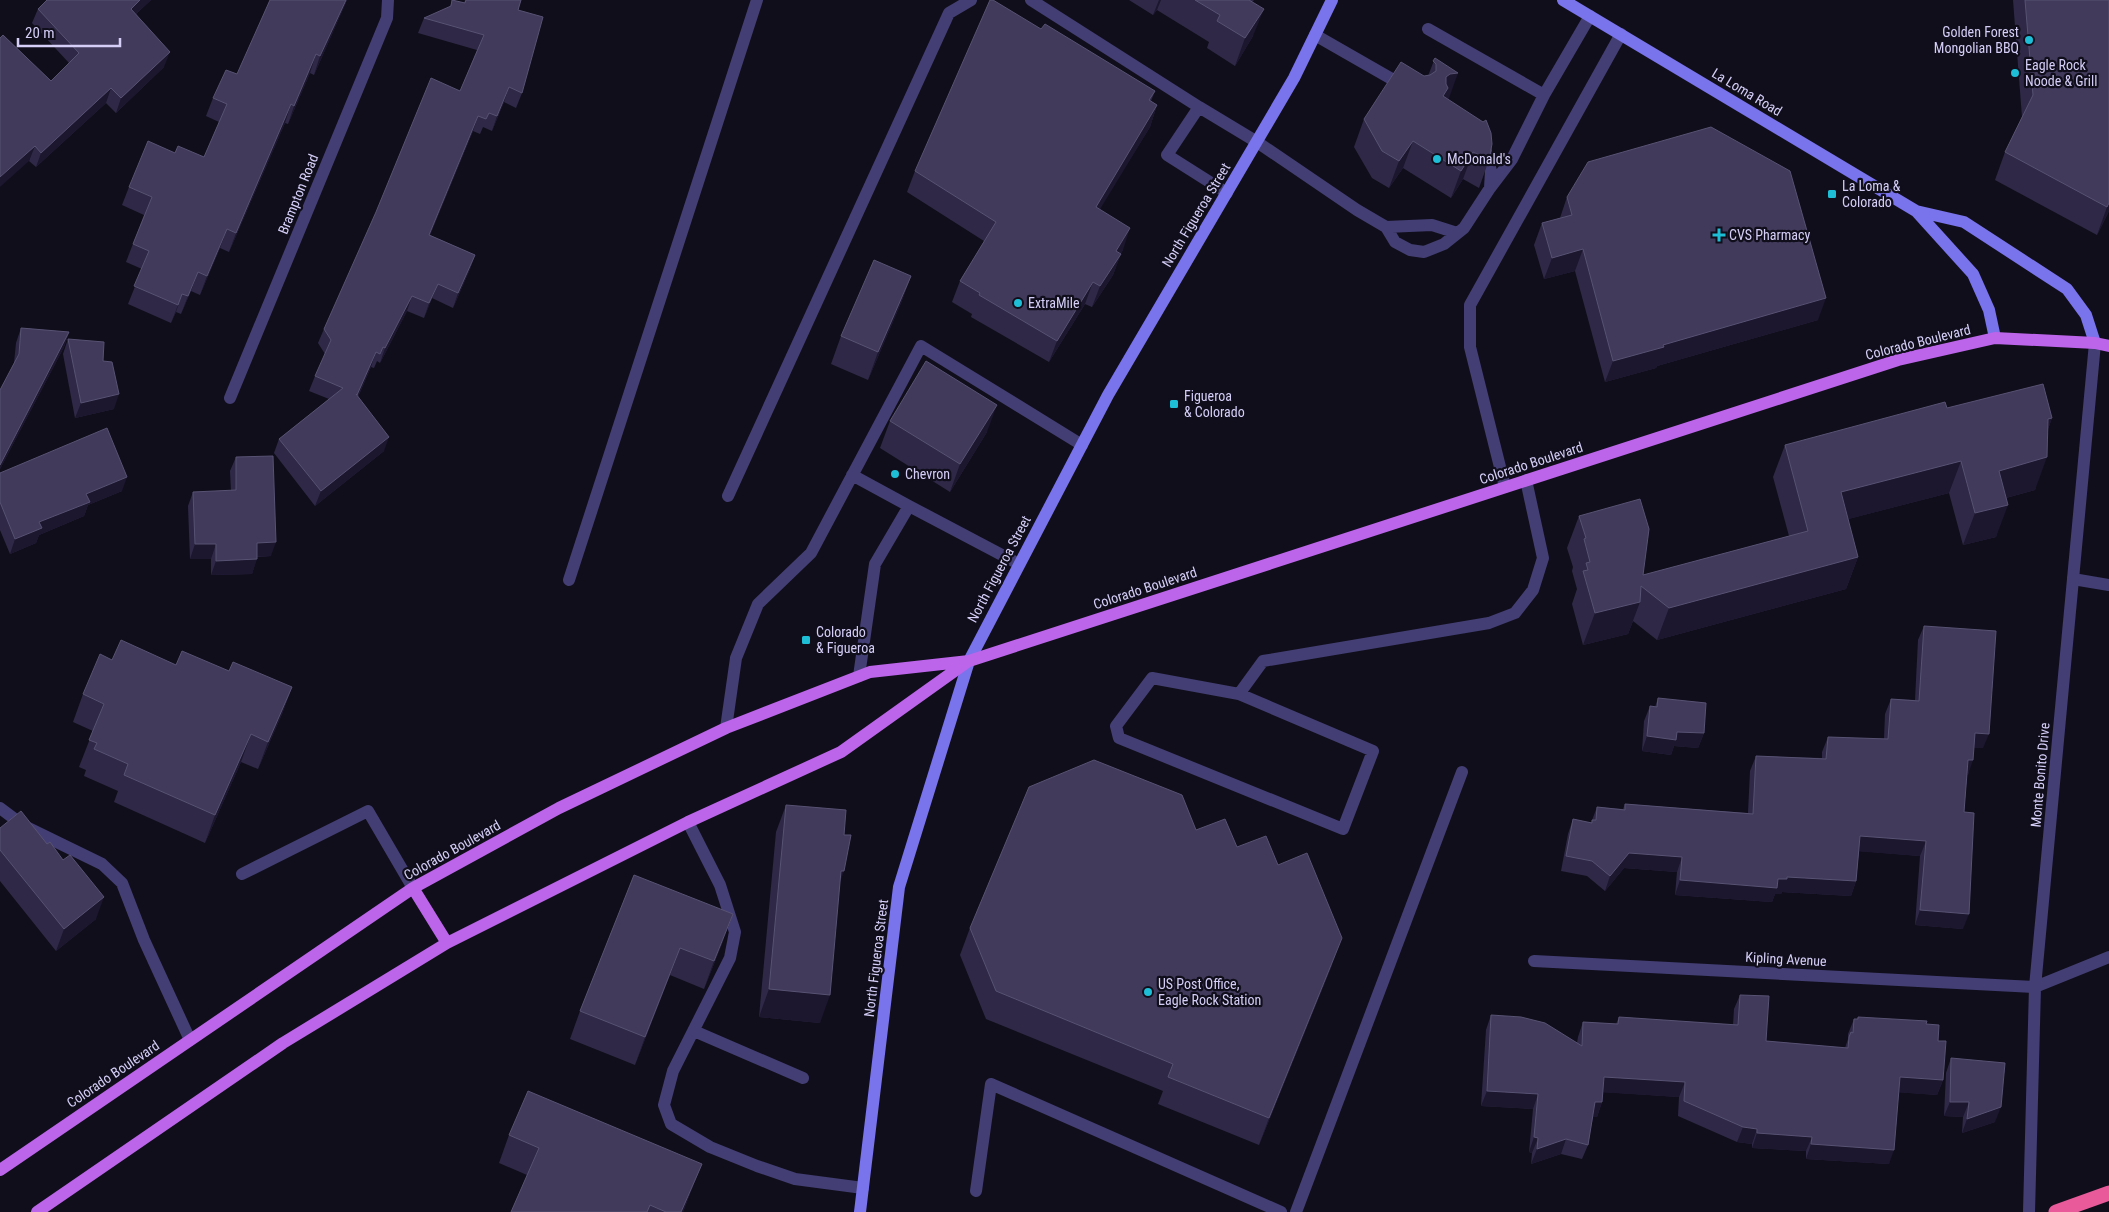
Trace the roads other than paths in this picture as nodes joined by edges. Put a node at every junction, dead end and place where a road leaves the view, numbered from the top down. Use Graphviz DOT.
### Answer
graph roads {
  1 [pos="388,0"];
  2 [pos="757,0"];
  3 [pos="971,0"];
  4 [pos="1031,0"];
  5 [pos="1332,0"];
  6 [pos="1563,0"];
  7 [pos="1590,16"];
  8 [pos="1428,28"];
  9 [pos="1621,34"];
  10 [pos="1315,35"];
  11 [pos="1411,90"];
  12 [pos="1544,95"];
  13 [pos="1199,107"];
  14 [pos="1480,136"];
  15 [pos="1257,142"];
  16 [pos="1490,188"];
  17 [pos="1227,193"];
  18 [pos="1916,211"];
  19 [pos="1386,228"];
  20 [pos="1457,233"];
  21 [pos="1995,338"];
  22 [pos="2095,342"];
  23 [pos="2109,346"];
  24 [pos="230,398"];
  25 [pos="1082,445"];
  26 [pos="852,475"];
  27 [pos="1526,480"];
  28 [pos="1505,487"];
  29 [pos="728,496"];
  30 [pos="909,506"];
  31 [pos="1018,564"];
  32 [pos="2073,579"];
  33 [pos="569,580"];
  34 [pos="2109,585"];
  35 [pos="968,661"];
  36 [pos="859,676"];
  37 [pos="1239,694"];
  38 [pos="726,728"];
  39 [pos="1462,772"];
  40 [pos="0,808"];
  41 [pos="688,822"];
  42 [pos="242,874"];
  43 [pos="412,888"];
  44 [pos="447,943"];
  45 [pos="2109,957"];
  46 [pos="1534,961"];
  47 [pos="2035,987"];
  48 [pos="694,1031"];
  49 [pos="190,1040"];
  50 [pos="803,1078"];
  51 [pos="0,1170"];
  52 [pos="863,1188"];
  53 [pos="976,1191"];
  54 [pos="2109,1193"];
  55 [pos="37,1212"];
  56 [pos="860,1212"];
  57 [pos="1281,1212"];
  58 [pos="1296,1212"];
  59 [pos="2029,1212"];
  60 [pos="2056,1212"];
  1 -- 24 [label="street, Brampton Road"];
  2 -- 33 [label="street"];
  3 -- 29 [label="street"];
  4 -- 13 [label="street"];
  5 -- 10 [label="main road, North Figueroa Street"];
  6 -- 7 [label="main road, La Loma Road"];
  7 -- 9 [label="main road, La Loma Road"];
  7 -- 12 [label="street"];
  8 -- 12 [label="street"];
  9 -- 18 [label="main road, La Loma Road"];
  9 -- 28 [label="street"];
  10 -- 11 [label="street"];
  10 -- 15 [label="main road, North Figueroa Street"];
  12 -- 16 [label="street"];
  13 -- 15 [label="street"];
  13 -- 17 [label="street"];
  14 -- 16 [label="street"];
  15 -- 17 [label="main road, North Figueroa Street"];
  15 -- 19 [label="street"];
  16 -- 20 [label="street"];
  17 -- 25 [label="main road, North Figueroa Street"];
  18 -- 21 [label="main road, La Loma Road"];
  18 -- 22 [label="main road, La Loma Road"];
  19 -- 20 [label="street"];
  19 -- 20 [label="street"];
  21 -- 22 [label="main road, Colorado Boulevard"];
  21 -- 27 [label="main road, Colorado Boulevard"];
  22 -- 23 [label="main road, Colorado Boulevard"];
  22 -- 32 [label="street, Monte Bonito Drive"];
  25 -- 26 [label="street"];
  25 -- 31 [label="main road, North Figueroa Street"];
  26 -- 30 [label="street"];
  26 -- 38 [label="street"];
  27 -- 28 [label="main road, Colorado Boulevard"];
  27 -- 37 [label="street"];
  28 -- 35 [label="main road, Colorado Boulevard"];
  30 -- 31 [label="street"];
  30 -- 36 [label="street"];
  31 -- 35 [label="main road, North Figueroa Street"];
  32 -- 34 [label="street"];
  32 -- 47 [label="street, Monte Bonito Drive"];
  35 -- 36 [label="main road, Colorado Boulevard"];
  35 -- 41 [label="main road, Colorado Boulevard"];
  35 -- 52 [label="main road, North Figueroa Street"];
  36 -- 38 [label="main road, Colorado Boulevard"];
  37 -- 37 [label="street"];
  38 -- 43 [label="main road, Colorado Boulevard"];
  39 -- 58 [label="street"];
  40 -- 49 [label="street"];
  41 -- 44 [label="main road, Colorado Boulevard"];
  41 -- 48 [label="street"];
  42 -- 43 [label="street"];
  43 -- 44 [label="main road"];
  43 -- 49 [label="main road, Colorado Boulevard"];
  44 -- 55 [label="main road, Colorado Boulevard"];
  45 -- 47 [label="street"];
  46 -- 47 [label="street, Kipling Avenue"];
  47 -- 59 [label="street, Monte Bonito Drive"];
  48 -- 50 [label="street"];
  48 -- 52 [label="street"];
  49 -- 51 [label="main road, Colorado Boulevard"];
  52 -- 56 [label="main road, North Figueroa Street"];
  53 -- 57 [label="street"];
  54 -- 60 [label="highway"];
}
